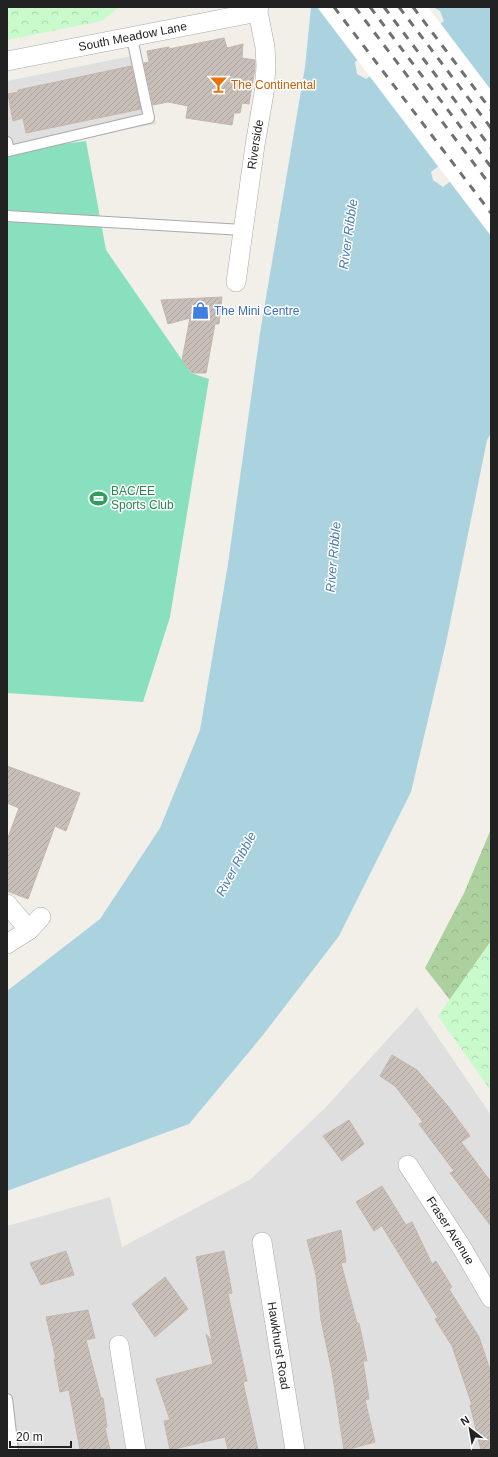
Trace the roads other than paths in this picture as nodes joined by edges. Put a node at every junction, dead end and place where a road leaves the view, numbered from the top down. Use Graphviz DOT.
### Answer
graph roads {
  1 [pos="258,10"];
  2 [pos="132,38"];
  3 [pos="7,61"];
  4 [pos="7,142"];
  5 [pos="7,216"];
  6 [pos="243,230"];
  7 [pos="236,282"];
  8 [pos="7,904"];
  9 [pos="7,944"];
  10 [pos="408,1165"];
  11 [pos="262,1242"];
  12 [pos="491,1298"];
  13 [pos="119,1345"];
  14 [pos="7,1399"];
  15 [pos="13,1450"];
  16 [pos="136,1450"];
  17 [pos="295,1450"];
  1 -- 2 [label="street, South Meadow Lane"];
  1 -- 6 [label="street, Riverside"];
  2 -- 3 [label="street, South Meadow Lane"];
  2 -- 4 [label="lane"];
  5 -- 6 [label="lane"];
  6 -- 7 [label="street, Riverside"];
  8 -- 9 [label="street"];
  10 -- 12 [label="street, Fraser Avenue"];
  11 -- 17 [label="street, Hawkhurst Road"];
  13 -- 16 [label="street"];
  14 -- 15 [label="lane"];
}
